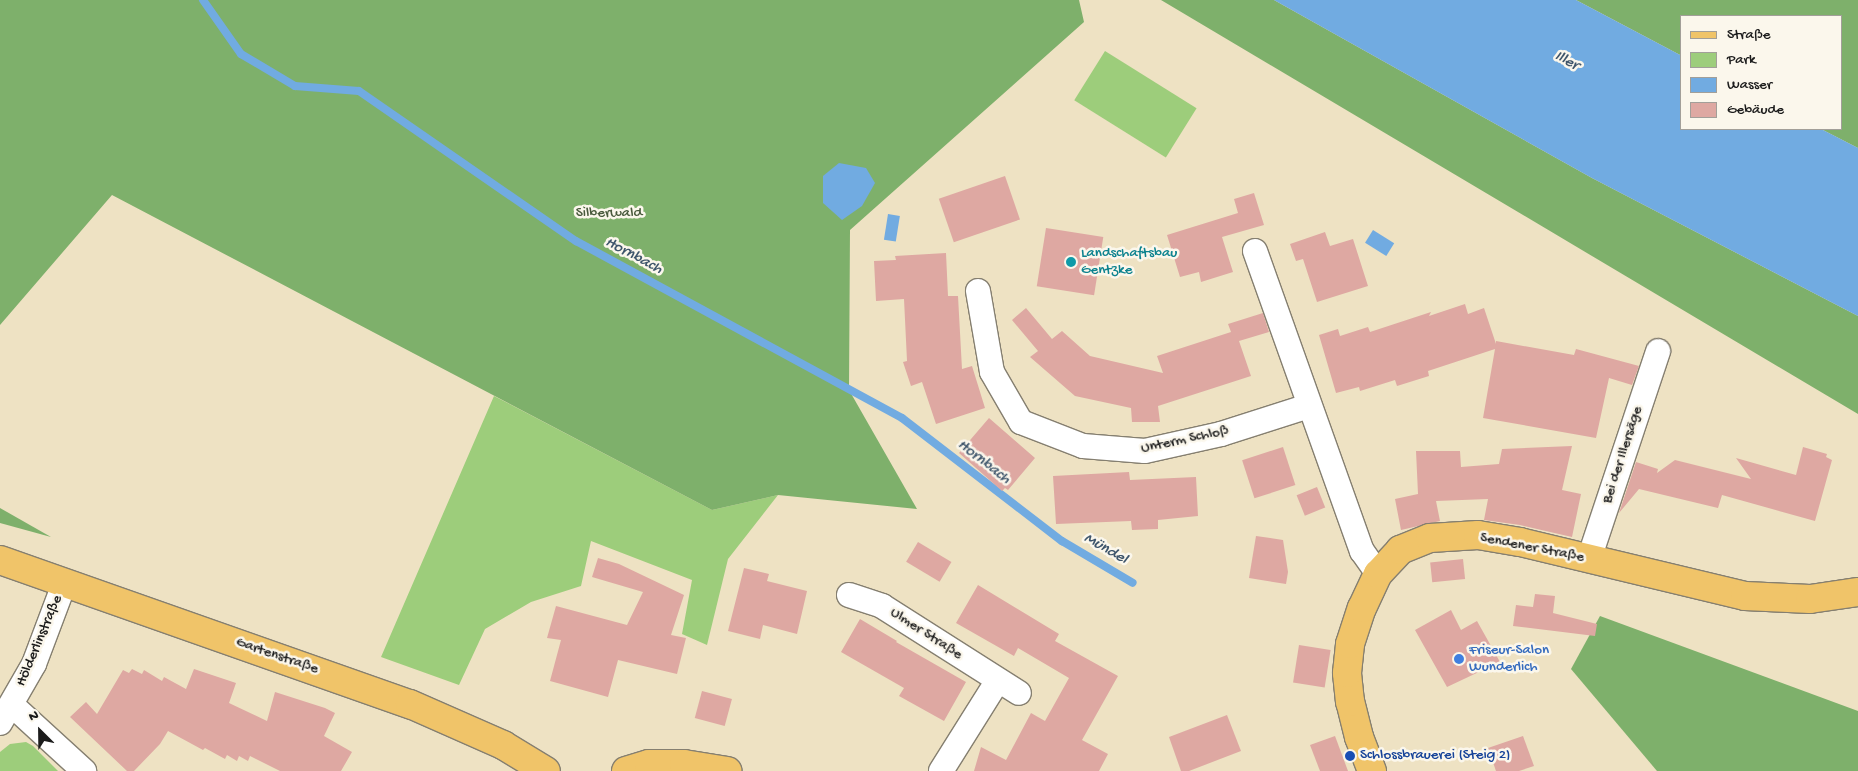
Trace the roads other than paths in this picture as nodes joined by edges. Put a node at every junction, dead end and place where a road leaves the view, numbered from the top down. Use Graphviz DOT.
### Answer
graph roads {
  1 [pos="1255,251"];
  2 [pos="978,291"];
  3 [pos="1658,351"];
  4 [pos="1309,406"];
  5 [pos="1589,559"];
  6 [pos="0,560"];
  7 [pos="1378,574"];
  8 [pos="64,584"];
  9 [pos="1858,592"];
  10 [pos="850,595"];
  11 [pos="998,680"];
  12 [pos="1019,693"];
  13 [pos="6,714"];
  14 [pos="675,768"];
  15 [pos="84,771"];
  16 [pos="546,771"];
  17 [pos="626,771"];
  18 [pos="728,771"];
  19 [pos="941,771"];
  20 [pos="1372,771"];
  1 -- 4 [label="street"];
  2 -- 4 [label="street, Unterm Schloß"];
  3 -- 5 [label="street, Bei der Illersäge"];
  4 -- 7 [label="street"];
  5 -- 7 [label="main road, Sendener Straße"];
  5 -- 9 [label="main road, Sendener Straße"];
  6 -- 8 [label="main road, Gartenstraße"];
  7 -- 20 [label="main road, Sendener Straße"];
  8 -- 13 [label="street, Hölderlinstraße"];
  8 -- 16 [label="main road, Gartenstraße"];
  10 -- 11 [label="street, Ulmer Straße"];
  11 -- 12 [label="street, Ulmer Straße"];
  11 -- 19 [label="street"];
  13 -- 15 [label="street"];
  14 -- 17 [label="main road"];
  14 -- 18 [label="main road"];
}
